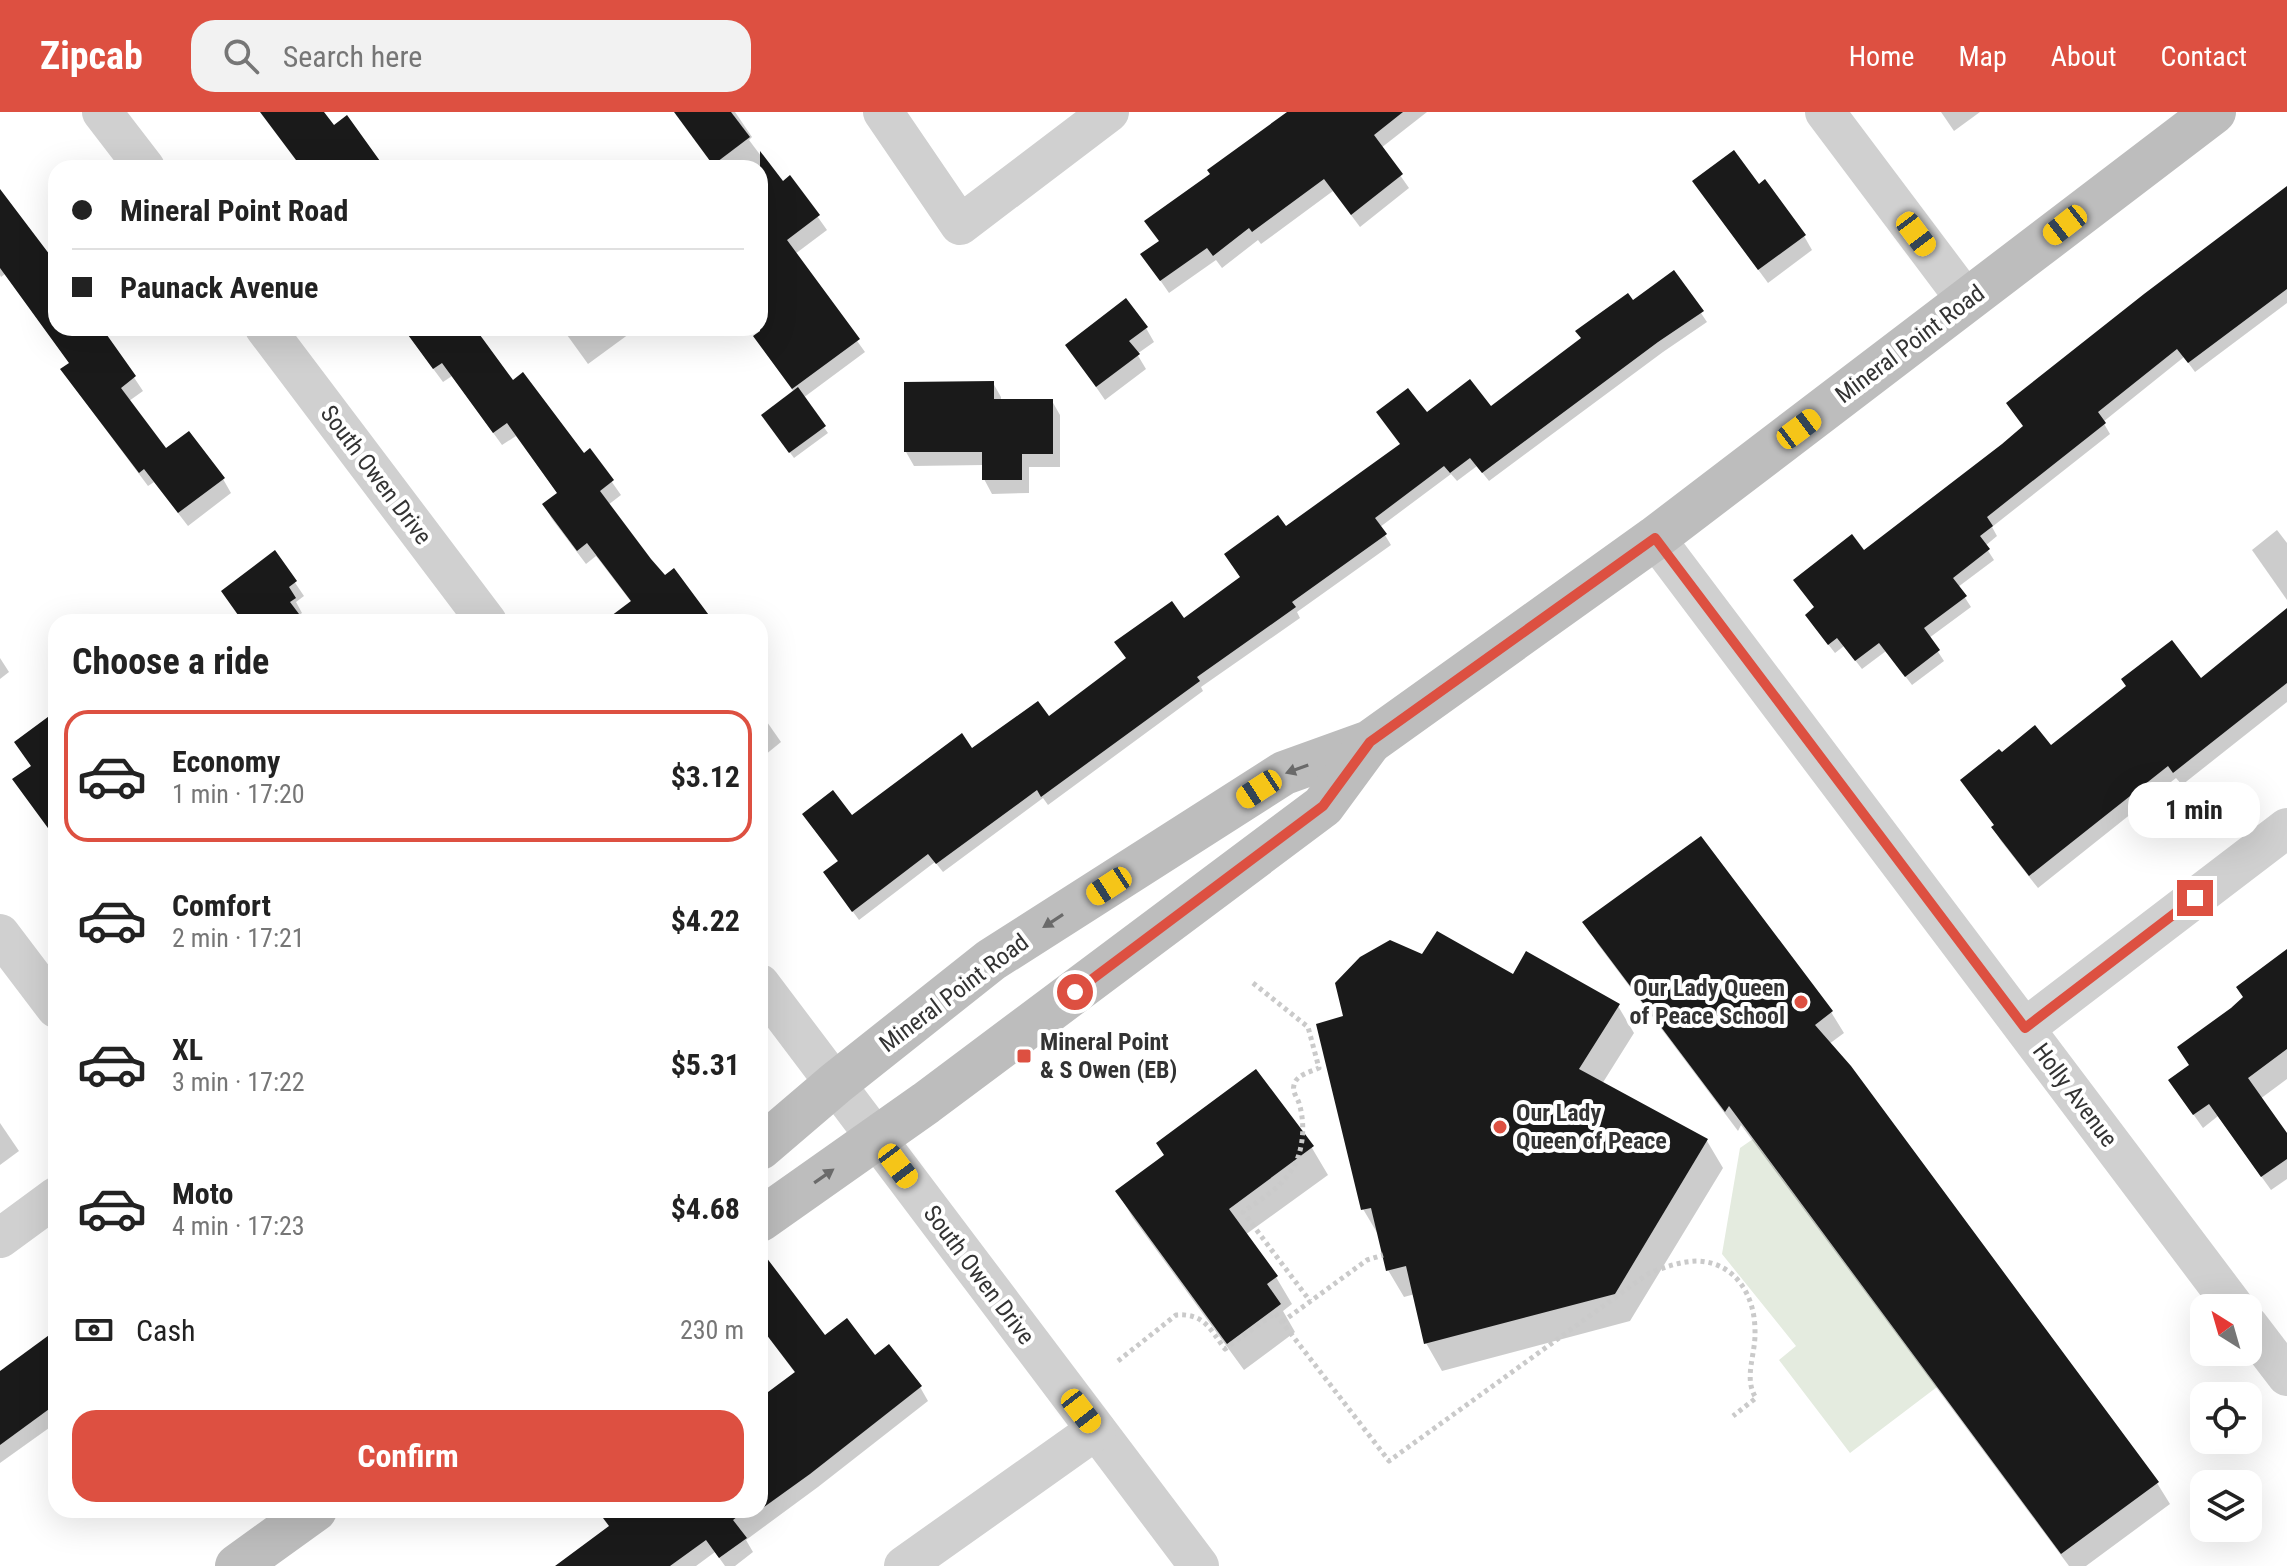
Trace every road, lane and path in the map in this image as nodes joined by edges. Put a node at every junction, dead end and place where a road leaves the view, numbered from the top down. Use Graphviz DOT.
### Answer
graph roads {
  1 [pos="102,112"];
  2 [pos="883,112"];
  3 [pos="1109,112"];
  4 [pos="1825,112"];
  5 [pos="2214,112"];
  6 [pos="139,160"];
  7 [pos="1967,301"];
  8 [pos="271,336"];
  9 [pos="1655,538"];
  10 [pos="481,614"];
  11 [pos="1370,742"];
  12 [pos="2287,828"];
  13 [pos="0,934"];
  14 [pos="1253,983"];
  15 [pos="768,994"];
  16 [pos="48,997"];
  17 [pos="2025,1028"];
  18 [pos="836,1083"];
  19 [pos="878,1138"];
  20 [pos="768,1141"];
  21 [pos="48,1203"];
  22 [pos="768,1214"];
  23 [pos="0,1238"];
  24 [pos="1383,1255"];
  25 [pos="2224,1294"];
  26 [pos="1310,1301"];
  27 [pos="1282,1322"];
  28 [pos="2262,1343"];
  29 [pos="1118,1361"];
  30 [pos="2287,1376"];
  31 [pos="1733,1416"];
  32 [pos="1096,1430"];
  33 [pos="304,1518"];
  34 [pos="237,1566"];
  35 [pos="904,1566"];
  36 [pos="1199,1566"];
  1 -- 6 [label="street"];
  2 -- 3 [label="street"];
  4 -- 7 [label="street"];
  5 -- 7 [label="main road, Mineral Point Road"];
  7 -- 9 [label="main road, Mineral Point Road"];
  8 -- 10 [label="street, South Owen Drive"];
  9 -- 11 [label="main road, Mineral Point Road"];
  9 -- 17 [label="street, Holly Avenue"];
  11 -- 18 [label="main road, Mineral Point Road, one-way"];
  11 -- 19 [label="main road, Mineral Point Road"];
  12 -- 17 [label="street"];
  13 -- 16 [label="street"];
  14 -- 26 [label="path"];
  15 -- 18 [label="street, South Owen Drive"];
  17 -- 25 [label="street, Holly Avenue"];
  18 -- 19 [label="street, South Owen Drive"];
  18 -- 20 [label="main road, Mineral Point Road"];
  22 -- 19 [label="main road, Mineral Point Road, one-way"];
  19 -- 32 [label="street, South Owen Drive"];
  21 -- 23 [label="street"];
  24 -- 26 [label="path"];
  26 -- 27 [label="path"];
  27 -- 29 [label="path"];
  27 -- 31 [label="path"];
  28 -- 30 [label="street"];
  32 -- 35 [label="street"];
  32 -- 36 [label="street, South Owen Drive"];
  33 -- 34 [label="main road"];
}
